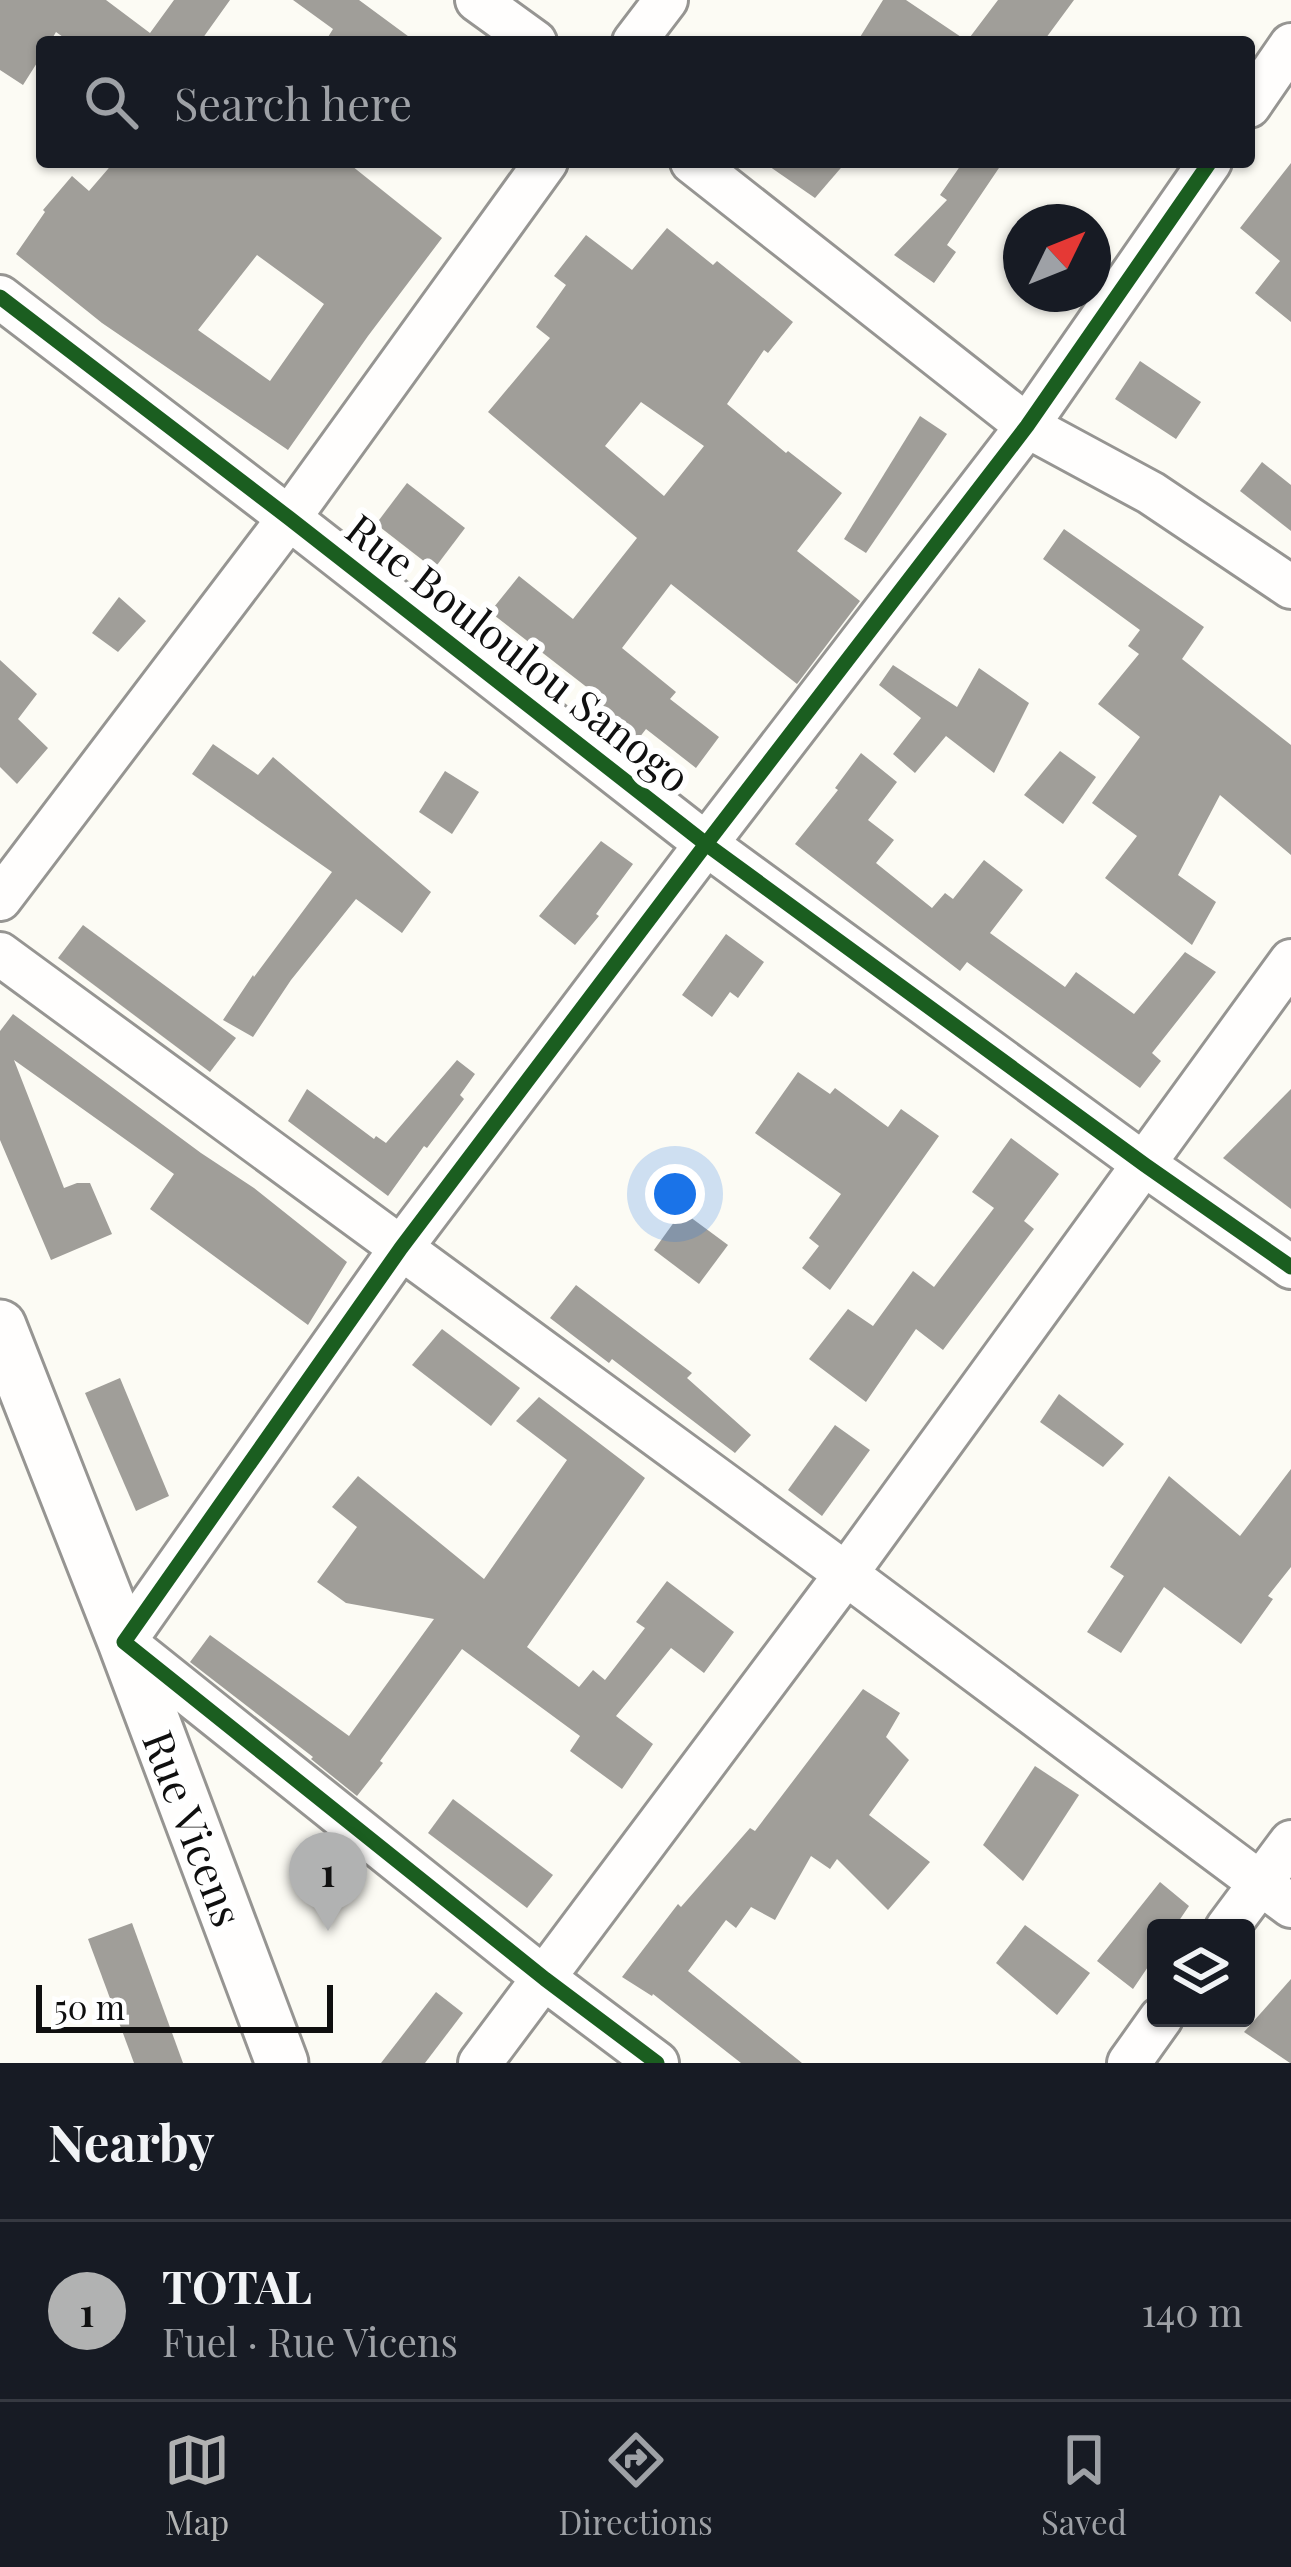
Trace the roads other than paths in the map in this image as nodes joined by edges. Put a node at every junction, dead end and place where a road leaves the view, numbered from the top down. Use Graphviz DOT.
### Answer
graph roads {
  1 [pos="477,0"];
  2 [pos="665,0"];
  3 [pos="527,36"];
  4 [pos="638,36"];
  5 [pos="1291,45"];
  6 [pos="1255,97"];
  7 [pos="542,168"];
  8 [pos="700,168"];
  9 [pos="1206,168"];
  10 [pos="0,298"];
  11 [pos="1027,426"];
  12 [pos="289,518"];
  13 [pos="1291,587"];
  14 [pos="706,844"];
  15 [pos="0,899"];
  16 [pos="0,954"];
  17 [pos="1291,961"];
  18 [pos="1145,1165"];
  19 [pos="401,1248"];
  20 [pos="1291,1268"];
  21 [pos="0,1326"];
  22 [pos="846,1574"];
  23 [pos="124,1642"];
  24 [pos="1291,1842"];
  25 [pos="1275,1894"];
  26 [pos="1240,1919"];
  27 [pos="545,1979"];
  28 [pos="1155,2027"];
  29 [pos="282,2063"];
  30 [pos="480,2063"];
  31 [pos="657,2063"];
  32 [pos="1129,2063"];
  1 -- 3 [label="street"];
  2 -- 4 [label="street"];
  5 -- 6 [label="street"];
  7 -- 12 [label="street"];
  8 -- 11 [label="street"];
  9 -- 11 [label="street"];
  10 -- 12 [label="street, Rue Bouloulou Sanogo"];
  11 -- 13 [label="street"];
  11 -- 14 [label="street"];
  12 -- 14 [label="street, Rue Bouloulou Sanogo"];
  12 -- 15 [label="street"];
  14 -- 18 [label="street, Rue Bouloulou Sanogo"];
  14 -- 19 [label="street"];
  16 -- 19 [label="street"];
  17 -- 18 [label="street"];
  18 -- 20 [label="street, Rue Bouloulou Sanogo"];
  18 -- 22 [label="street"];
  19 -- 22 [label="street"];
  19 -- 23 [label="street"];
  21 -- 23 [label="street, Rue Vicens"];
  22 -- 25 [label="street"];
  22 -- 27 [label="street"];
  23 -- 27 [label="street"];
  23 -- 29 [label="street, Rue Vicens"];
  24 -- 25 [label="street"];
  25 -- 26 [label="street"];
  27 -- 30 [label="street"];
  27 -- 31 [label="street"];
  28 -- 32 [label="street"];
}
